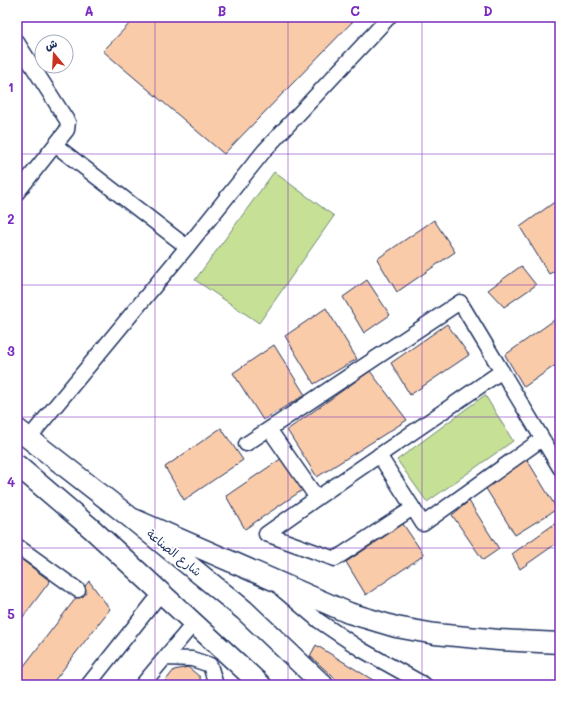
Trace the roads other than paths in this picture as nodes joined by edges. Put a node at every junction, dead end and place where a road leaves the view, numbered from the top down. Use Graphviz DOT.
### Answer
graph roads {
  1 [pos="389,17"];
  2 [pos="17,42"];
  3 [pos="55,145"];
  4 [pos="17,193"];
  5 [pos="187,247"];
  6 [pos="502,371"];
  7 [pos="269,430"];
  8 [pos="23,433"];
  9 [pos="542,438"];
  10 [pos="246,444"];
  11 [pos="379,455"];
  12 [pos="17,465"];
  13 [pos="560,468"];
  14 [pos="317,498"];
  15 [pos="413,508"];
  16 [pos="131,518"];
  17 [pos="17,546"];
  18 [pos="271,580"];
  19 [pos="78,590"];
  20 [pos="161,593"];
  21 [pos="194,623"];
  22 [pos="212,640"];
  23 [pos="560,643"];
  24 [pos="166,658"];
  25 [pos="210,665"];
  26 [pos="88,685"];
  27 [pos="142,685"];
  28 [pos="216,685"];
  29 [pos="261,685"];
  30 [pos="323,685"];
  31 [pos="425,685"];
  1 -- 5 [label="street"];
  2 -- 3 [label="street"];
  3 -- 4 [label="street"];
  3 -- 5 [label="street"];
  5 -- 8 [label="street"];
  6 -- 7 [label="street"];
  6 -- 9 [label="street"];
  6 -- 11 [label="street"];
  7 -- 10 [label="street"];
  7 -- 14 [label="street"];
  8 -- 16 [label="street, شارع الصناعة"];
  9 -- 13 [label="street"];
  9 -- 15 [label="street"];
  11 -- 14 [label="street"];
  11 -- 15 [label="street"];
  12 -- 20 [label="street"];
  14 -- 15 [label="street"];
  16 -- 18 [label="street"];
  16 -- 30 [label="street, شارع الصناعة"];
  17 -- 19 [label="street"];
  18 -- 23 [label="street"];
  18 -- 31 [label="street"];
  20 -- 21 [label="street"];
  20 -- 26 [label="street"];
  21 -- 22 [label="street"];
  21 -- 24 [label="street"];
  22 -- 25 [label="street"];
  22 -- 29 [label="street"];
  24 -- 25 [label="street"];
  24 -- 27 [label="street"];
  25 -- 28 [label="street"];
}
